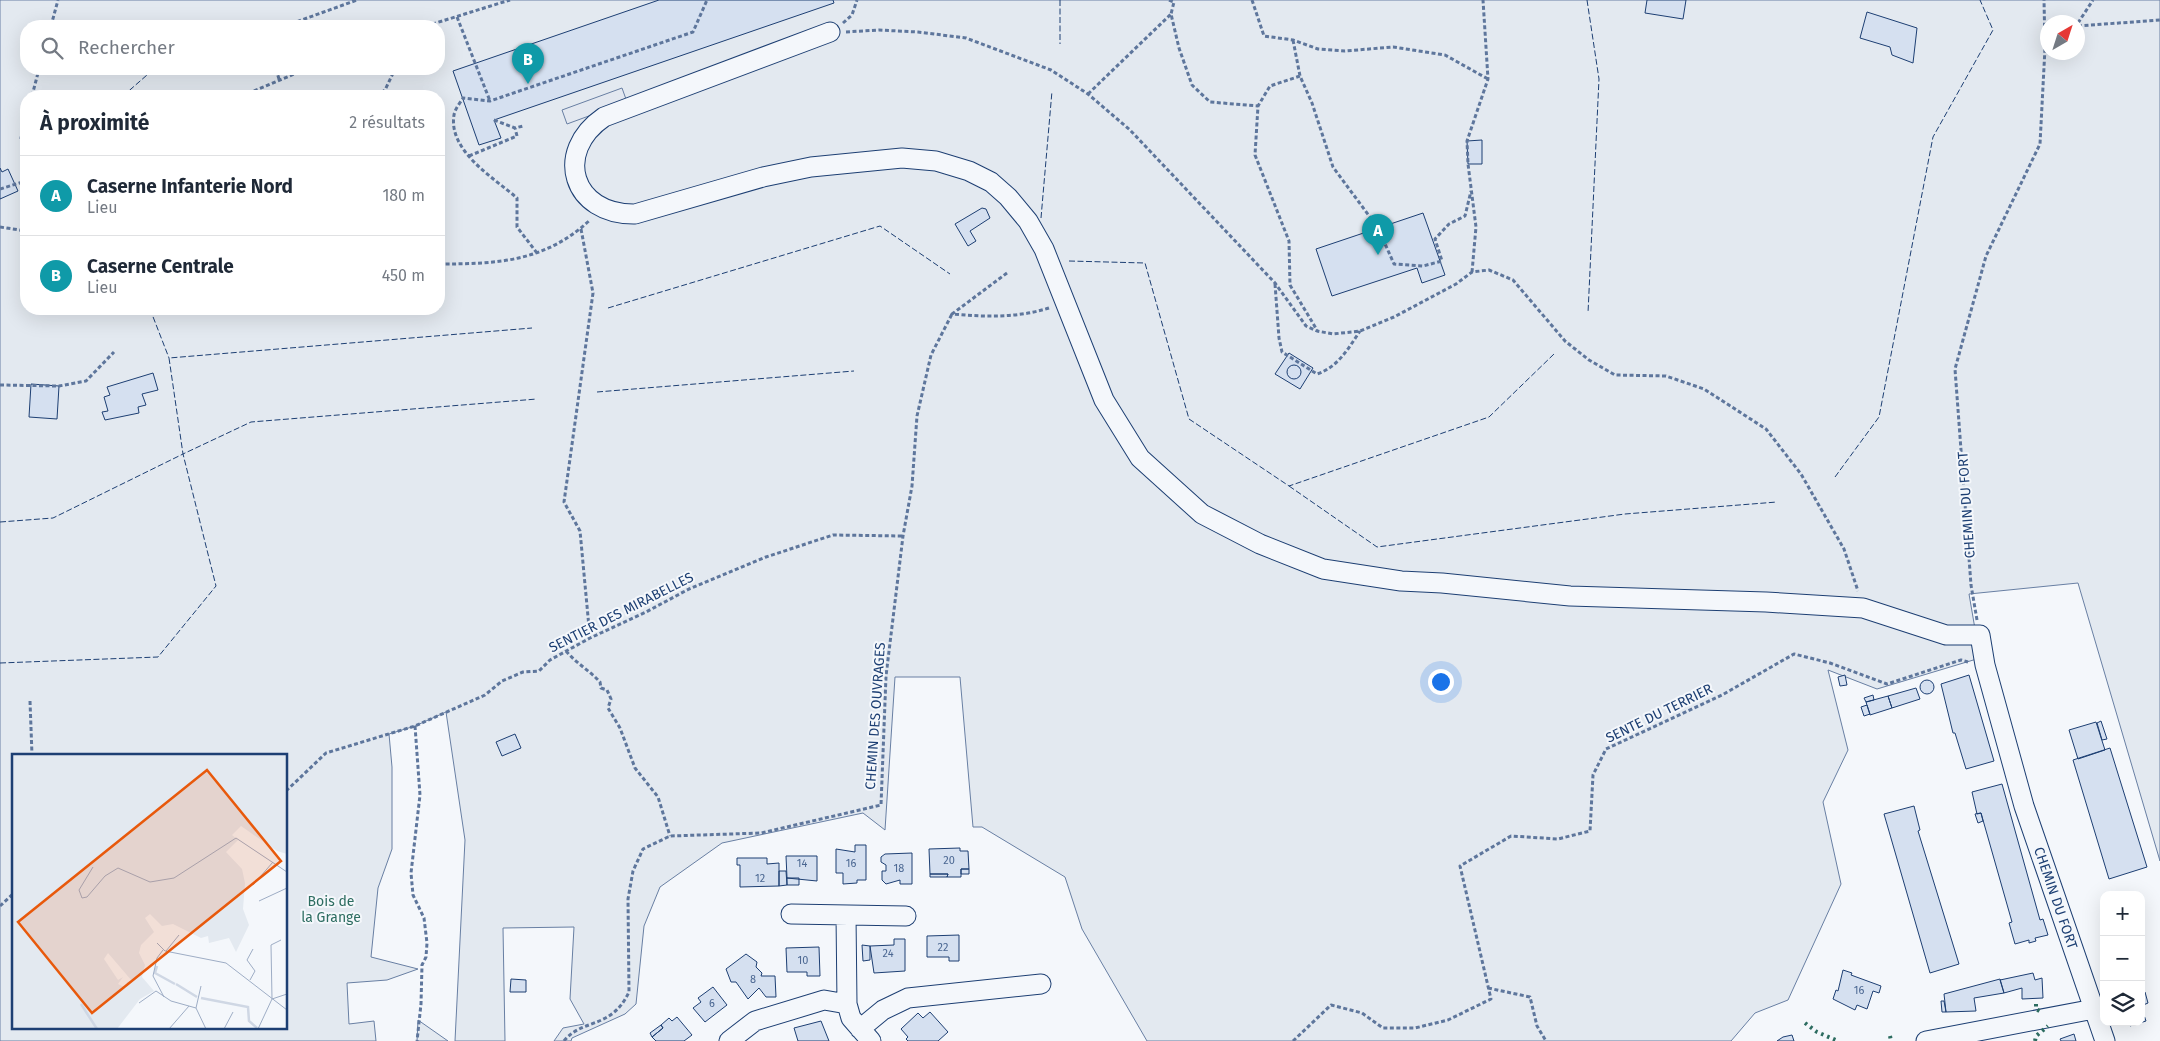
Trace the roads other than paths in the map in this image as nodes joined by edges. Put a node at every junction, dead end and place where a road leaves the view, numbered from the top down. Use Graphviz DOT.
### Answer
graph roads {
  1 [pos="830,32"];
  2 [pos="791,914"];
  3 [pos="846,915"];
  4 [pos="906,916"];
  5 [pos="1041,984"];
  6 [pos="847,1004"];
  7 [pos="2094,1009"];
  8 [pos="866,1035"];
  9 [pos="729,1041"];
  10 [pos="1926,1041"];
  11 [pos="2105,1041"];
  1 -- 7 [label="street, CHEMIN DU FORT"];
  2 -- 3 [label="street"];
  3 -- 4 [label="street"];
  3 -- 6 [label="street"];
  5 -- 8 [label="street"];
  6 -- 8 [label="street"];
  6 -- 9 [label="street"];
  7 -- 10 [label="street"];
  7 -- 11 [label="street, CHEMIN DU FORT"];
}
